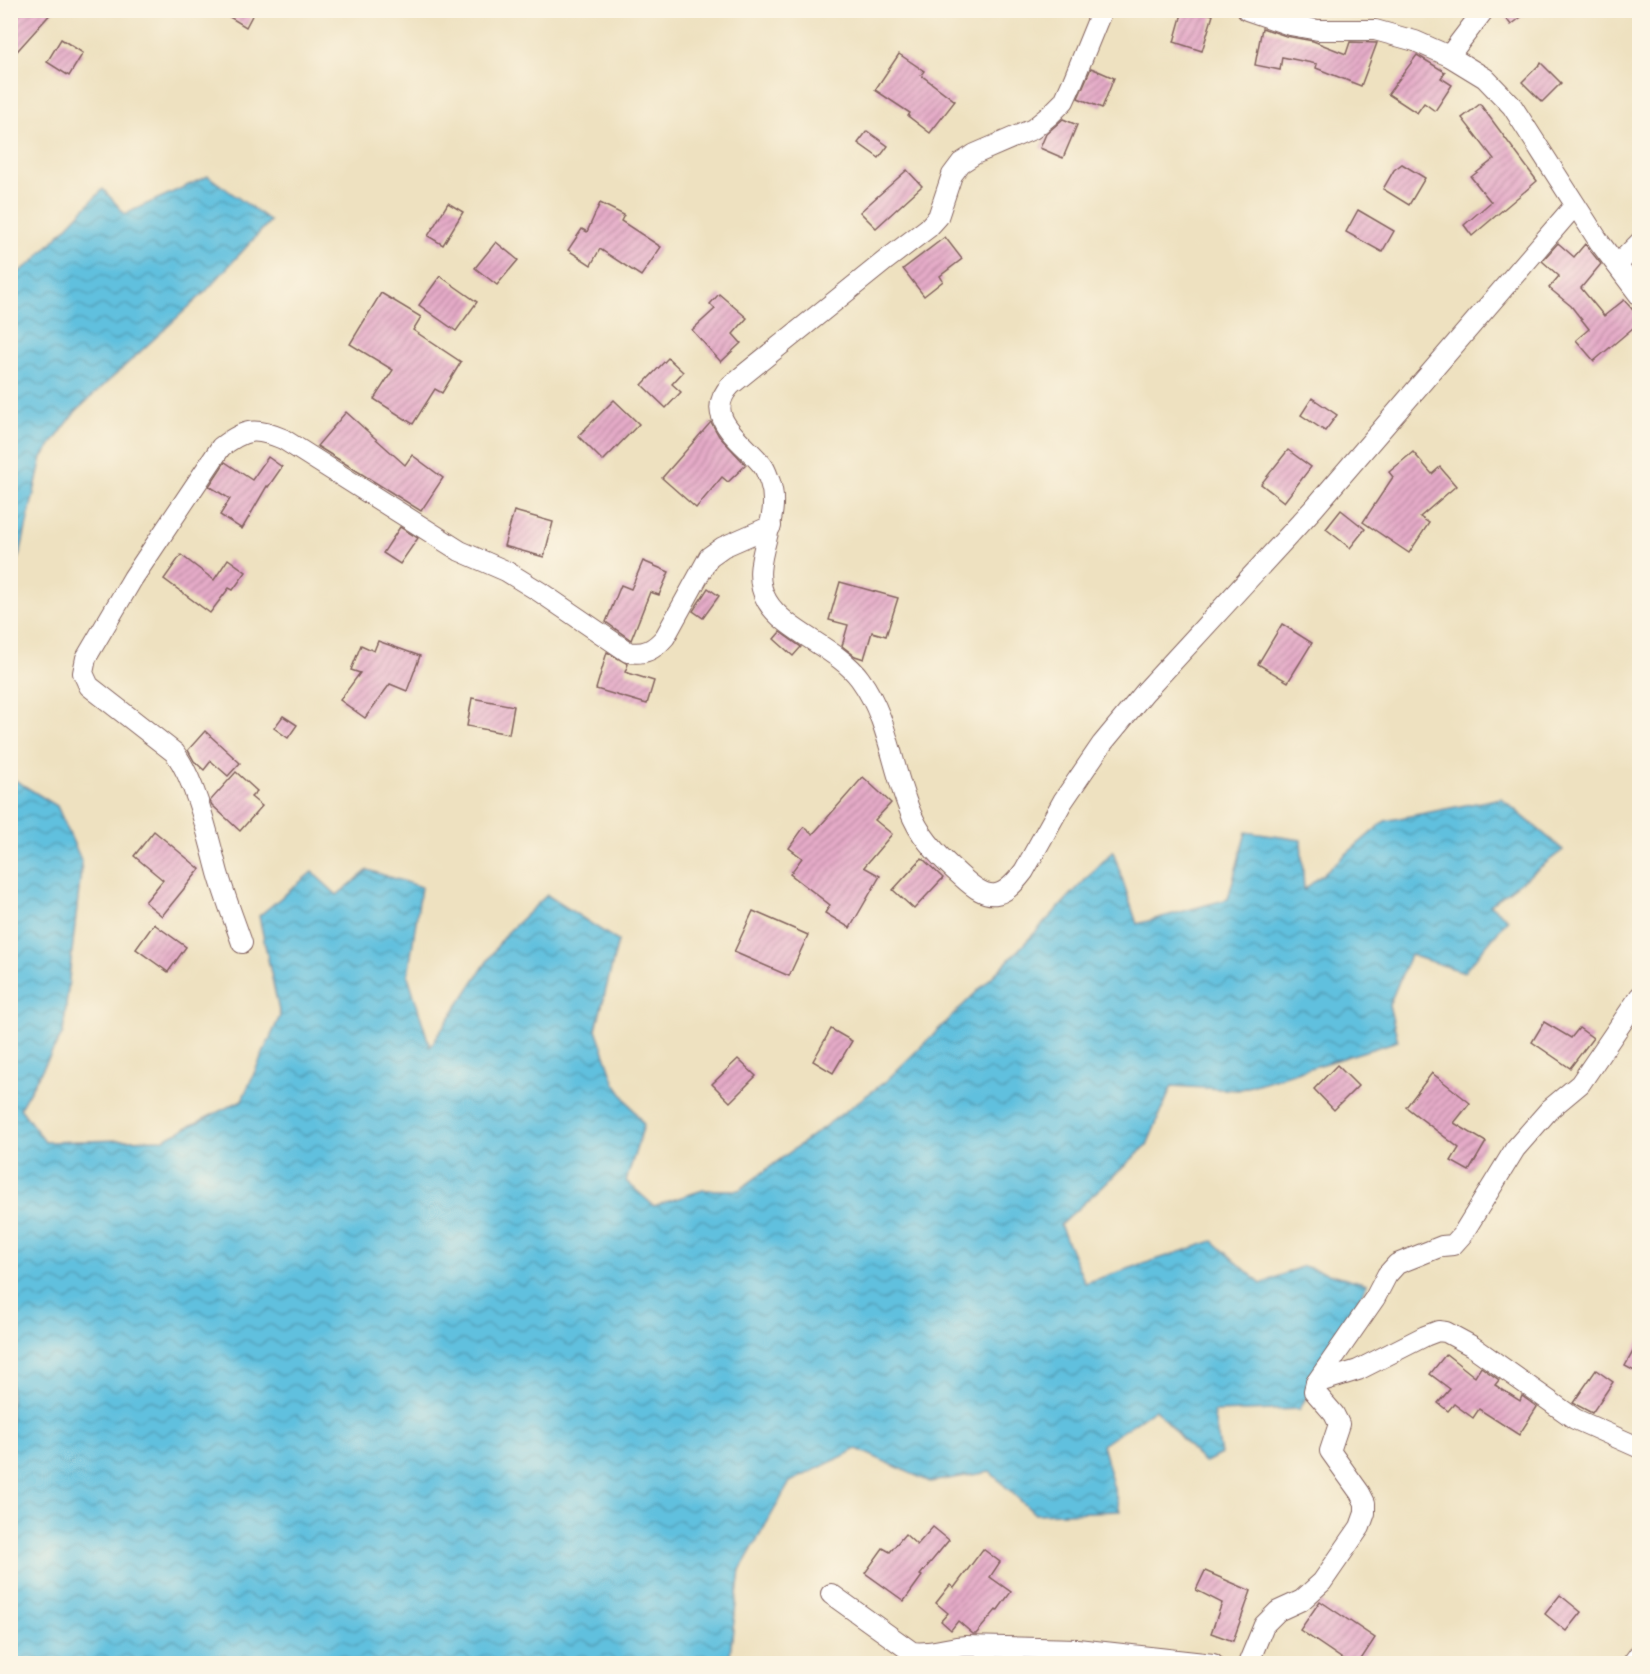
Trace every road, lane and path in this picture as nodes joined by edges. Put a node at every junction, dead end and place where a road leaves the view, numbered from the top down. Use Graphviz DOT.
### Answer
graph roads {
  1 [pos="1102,10"];
  2 [pos="1484,10"];
  3 [pos="1256,12"];
  4 [pos="1449,56"];
  5 [pos="1575,205"];
  6 [pos="1640,242"];
  7 [pos="1617,265"];
  8 [pos="1640,296"];
  9 [pos="771,526"];
  10 [pos="242,943"];
  11 [pos="1640,996"];
  12 [pos="1316,1383"];
  13 [pos="1640,1448"];
  14 [pos="831,1594"];
  15 [pos="1640,1653"];
  16 [pos="1213,1664"];
  17 [pos="1248,1664"];
  18 [pos="1632,1664"];
  1 -- 9 [label="street"];
  2 -- 4 [label="street"];
  3 -- 4 [label="street"];
  4 -- 5 [label="street"];
  5 -- 7 [label="street"];
  5 -- 9 [label="street"];
  6 -- 7 [label="street"];
  7 -- 8 [label="street"];
  9 -- 10 [label="street"];
  11 -- 12 [label="street"];
  12 -- 13 [label="street"];
  12 -- 17 [label="street"];
  14 -- 16 [label="street"];
  15 -- 18 [label="street"];
}
